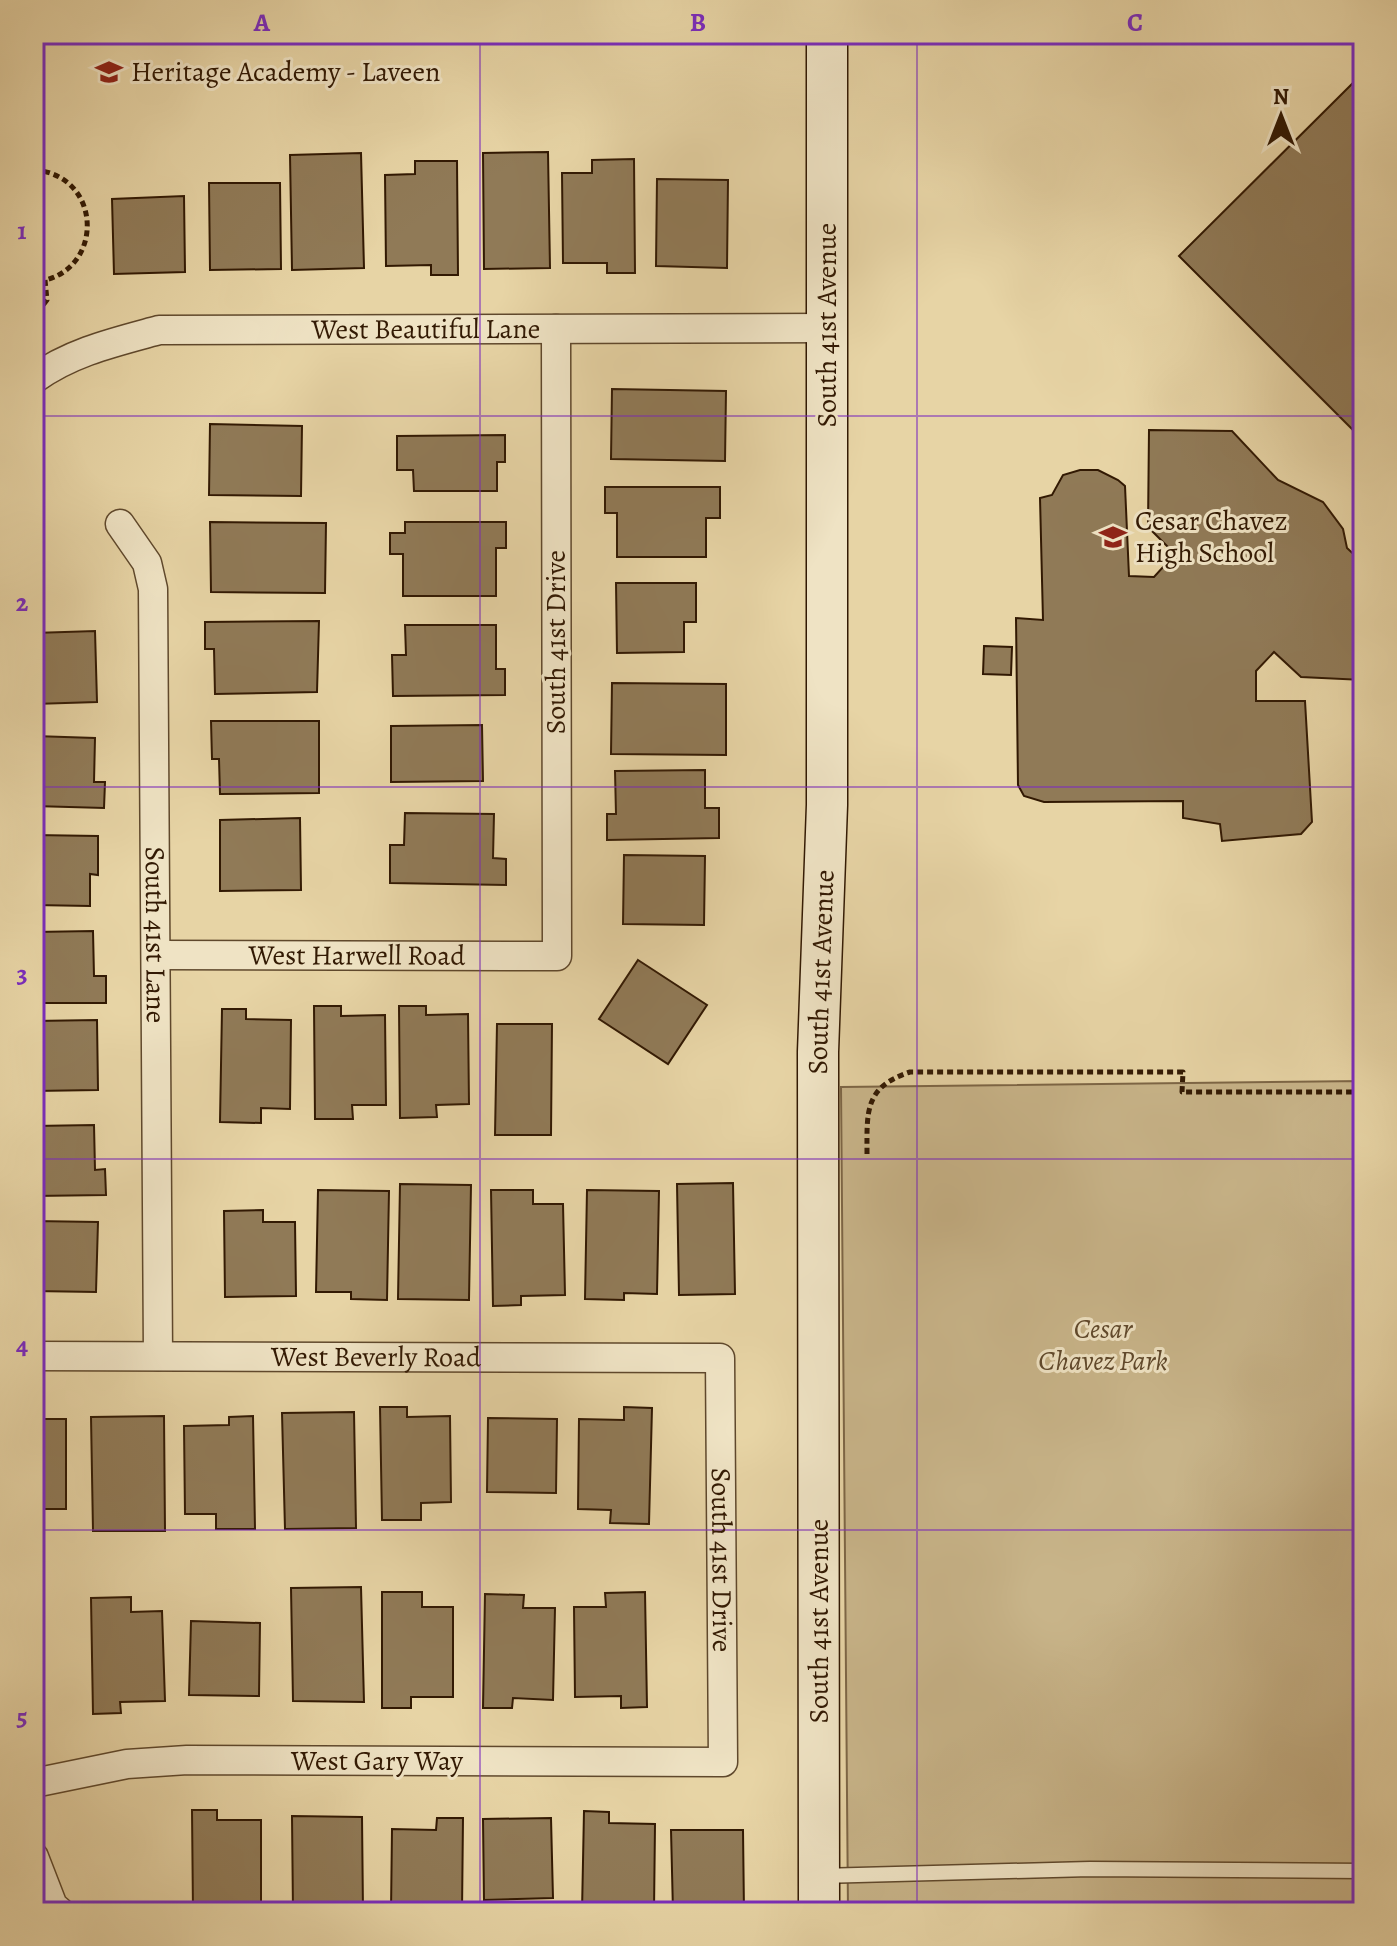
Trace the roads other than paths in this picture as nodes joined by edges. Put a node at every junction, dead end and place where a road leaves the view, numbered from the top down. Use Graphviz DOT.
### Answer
graph roads {
  1 [pos="827,34"];
  2 [pos="827,328"];
  3 [pos="556,329"];
  4 [pos="34,379"];
  5 [pos="120,524"];
  6 [pos="157,955"];
  7 [pos="557,956"];
  8 [pos="34,1356"];
  9 [pos="158,1356"];
  10 [pos="720,1358"];
  11 [pos="723,1762"];
  12 [pos="34,1783"];
  13 [pos="34,1857"];
  14 [pos="1363,1871"];
  15 [pos="819,1894"];
  16 [pos="54,1910"];
  1 -- 2 [label="street, South 41st Avenue"];
  2 -- 3 [label="street, West Beautiful Lane"];
  2 -- 15 [label="street, South 41st Avenue"];
  3 -- 4 [label="street, West Beautiful Lane"];
  3 -- 7 [label="street, South 41st Drive"];
  5 -- 6 [label="street, South 41st Lane"];
  6 -- 7 [label="street, West Harwell Road"];
  6 -- 9 [label="street, South 41st Lane"];
  8 -- 9 [label="street, West Beverly Road"];
  9 -- 10 [label="street, West Beverly Road"];
  10 -- 11 [label="street, South 41st Drive"];
  11 -- 12 [label="street, West Gary Way"];
  13 -- 16 [label="street"];
  14 -- 15 [label="lane"];
}
